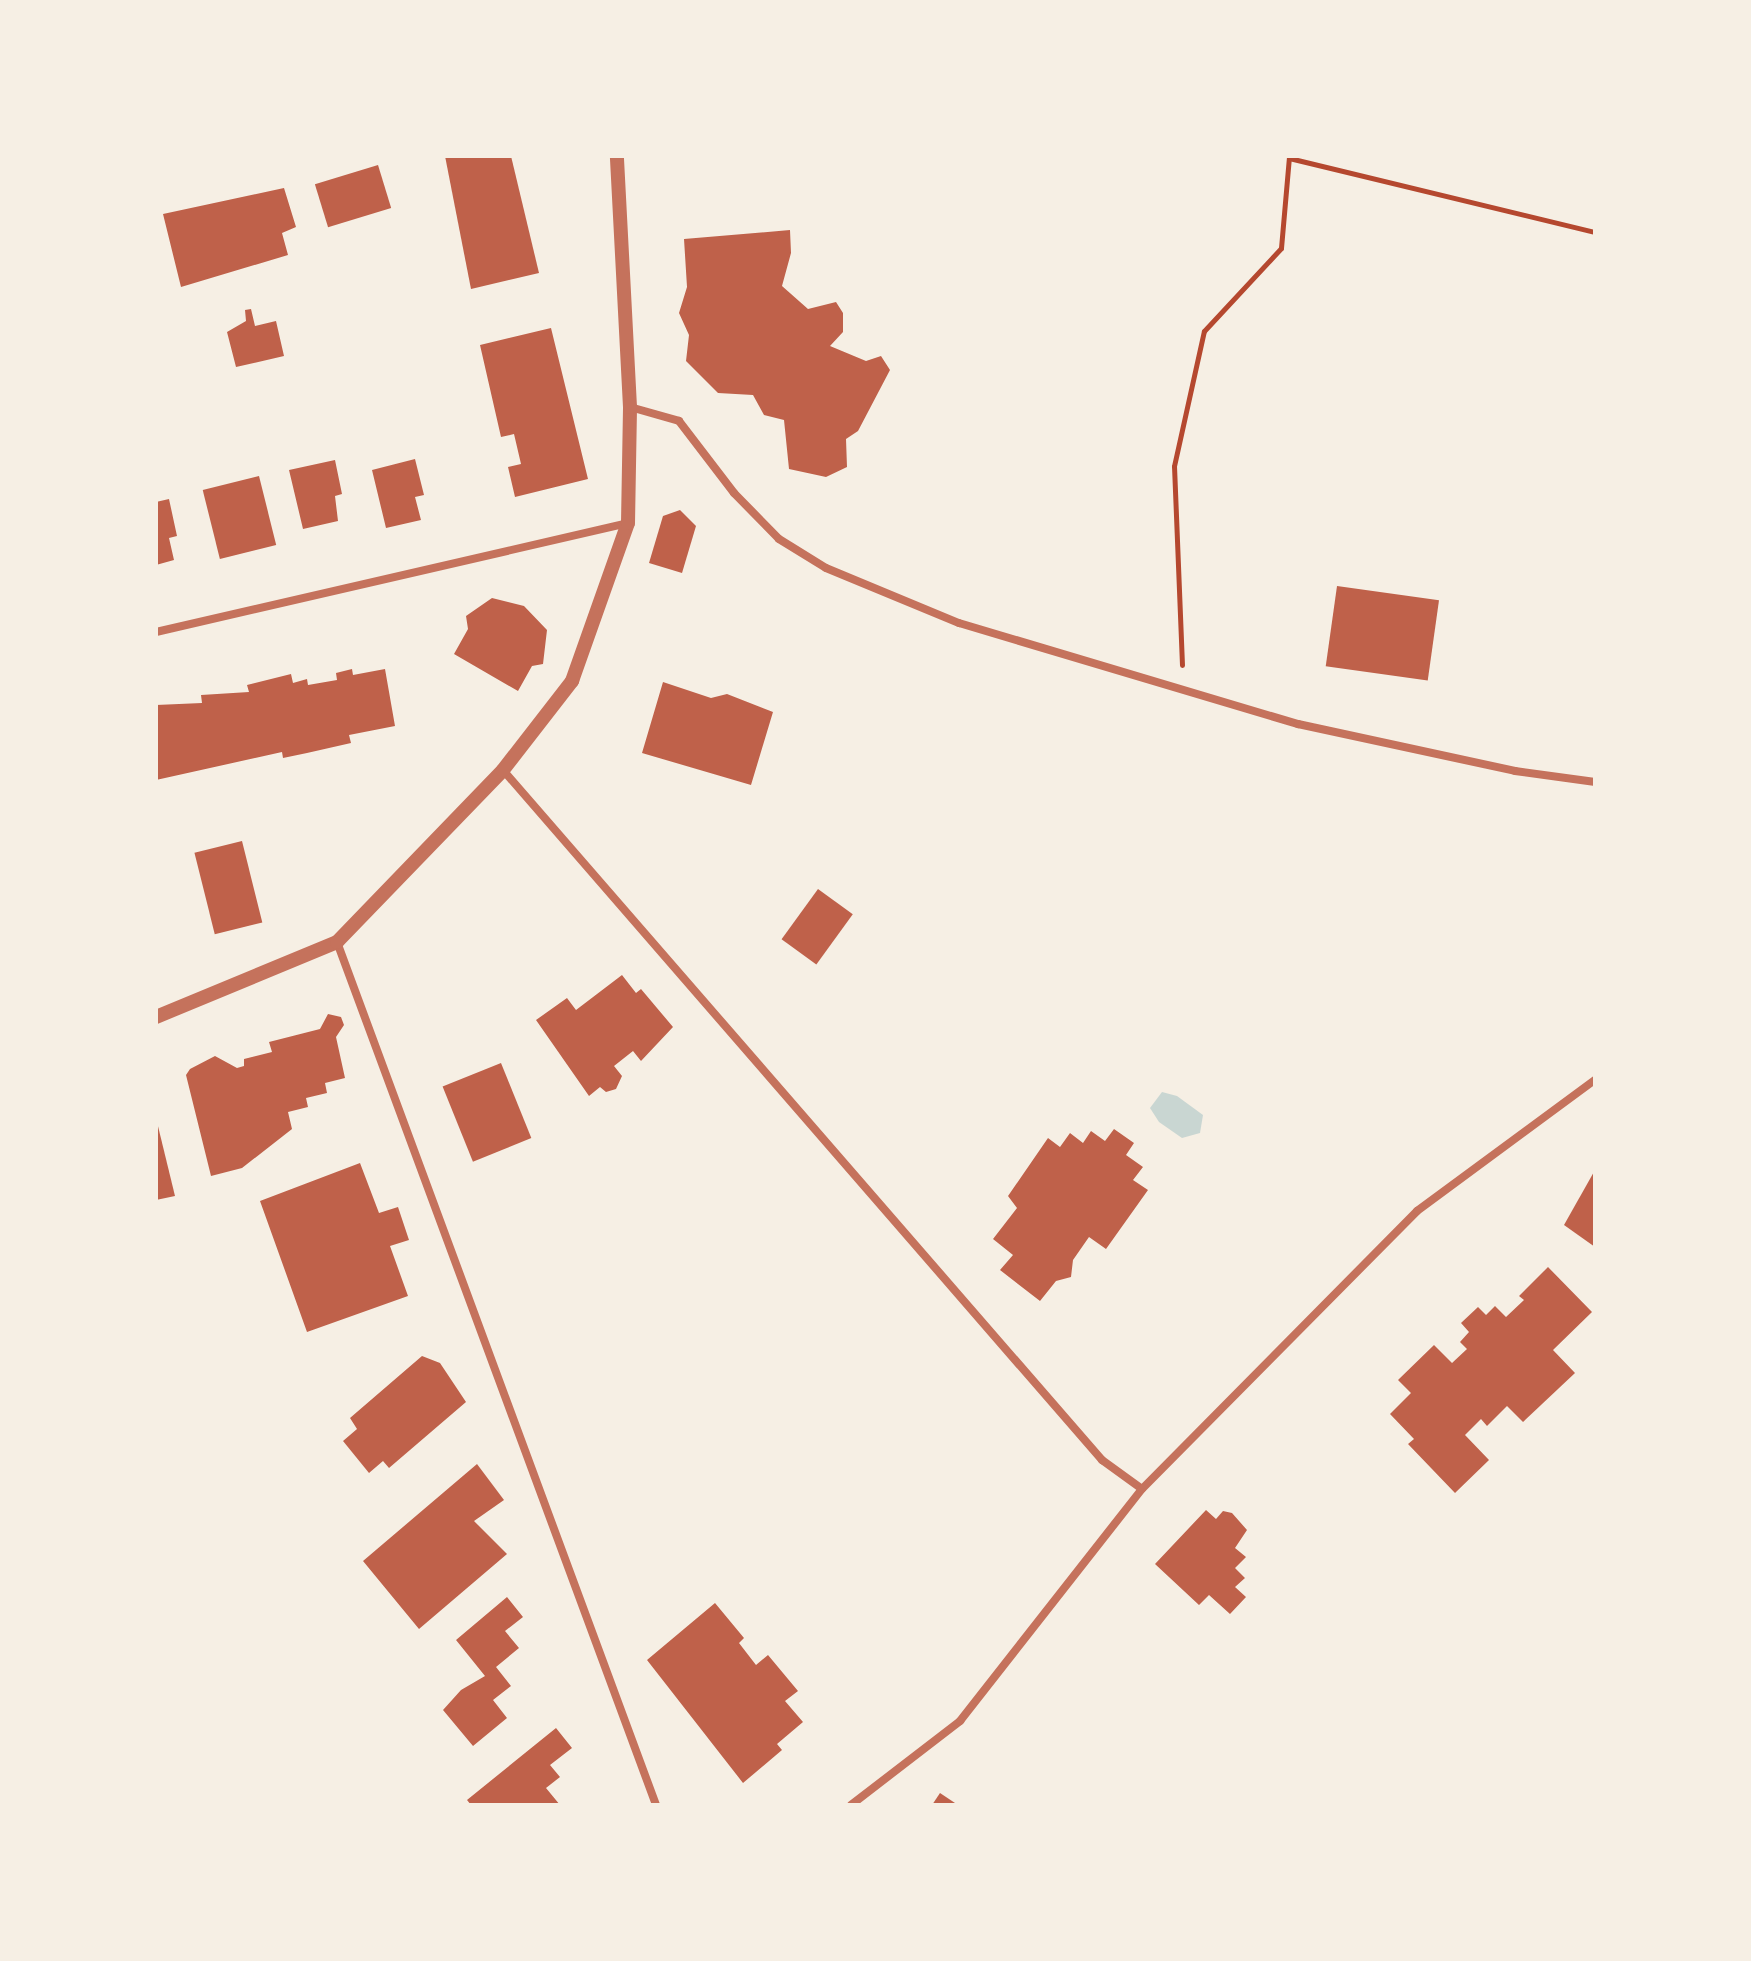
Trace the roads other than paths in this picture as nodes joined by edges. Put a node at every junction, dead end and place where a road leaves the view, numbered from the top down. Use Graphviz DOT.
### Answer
graph roads {
  1 [pos="617,156"];
  2 [pos="630,407"];
  3 [pos="628,523"];
  4 [pos="156,632"];
  5 [pos="503,770"];
  6 [pos="1595,782"];
  7 [pos="337,942"];
  8 [pos="156,1017"];
  9 [pos="1595,1080"];
  10 [pos="1142,1489"];
  11 [pos="656,1805"];
  12 [pos="851,1805"];
  1 -- 2 [label="street"];
  2 -- 3 [label="street"];
  2 -- 6 [label="street"];
  3 -- 4 [label="street"];
  3 -- 5 [label="street"];
  5 -- 7 [label="street"];
  5 -- 10 [label="street"];
  7 -- 8 [label="street"];
  7 -- 11 [label="street"];
  9 -- 10 [label="street"];
  10 -- 12 [label="street"];
}
